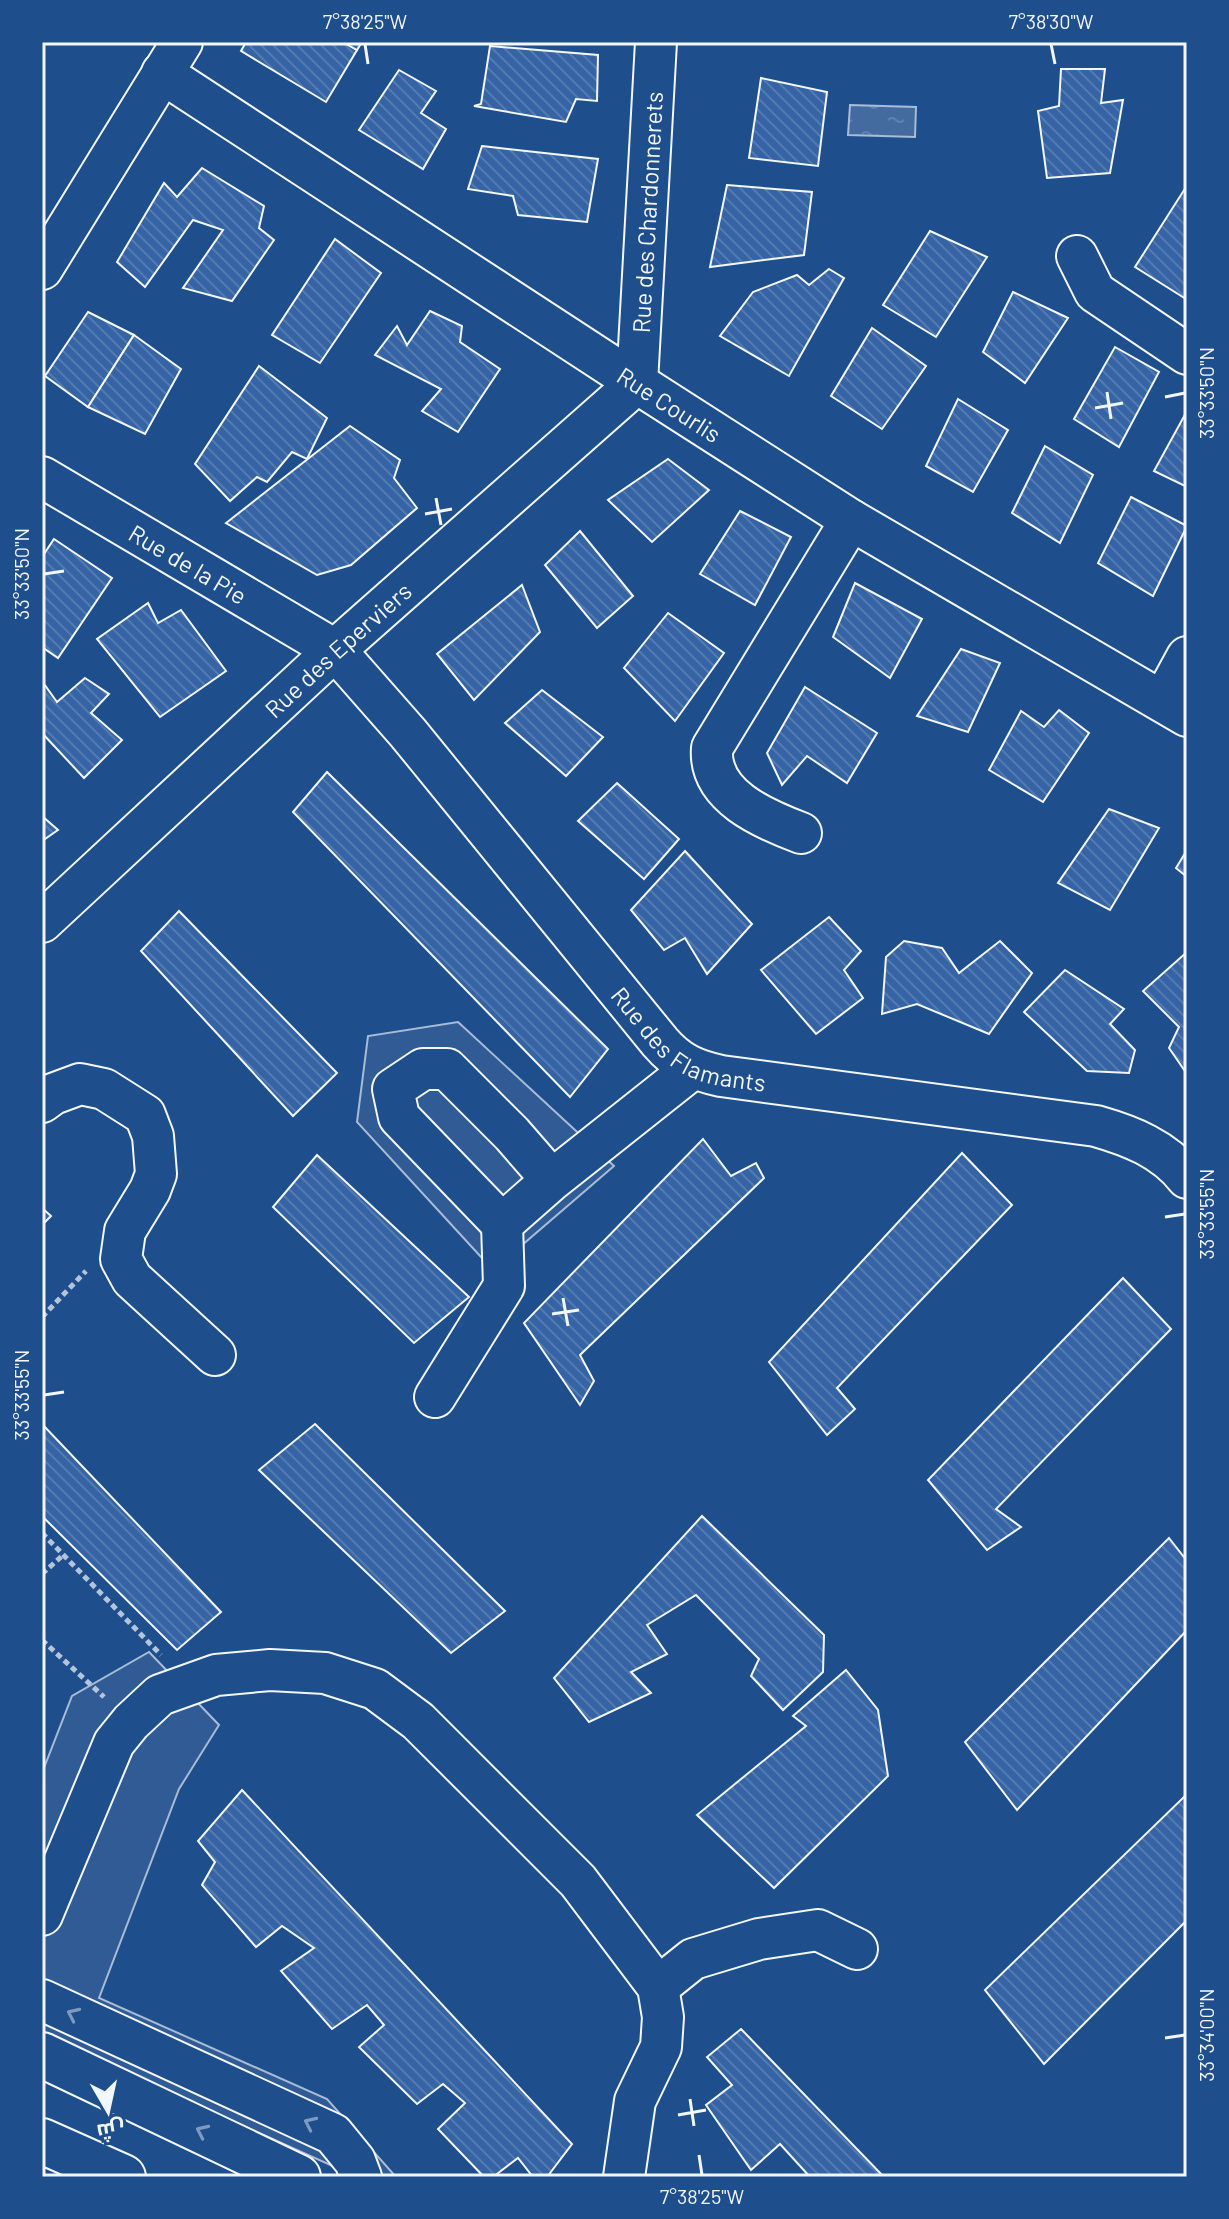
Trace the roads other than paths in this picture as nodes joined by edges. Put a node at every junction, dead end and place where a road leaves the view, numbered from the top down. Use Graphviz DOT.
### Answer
graph roads {
  1 [pos="656,42"];
  2 [pos="172,57"];
  3 [pos="1077,256"];
  4 [pos="42,269"];
  5 [pos="1187,354"];
  6 [pos="637,383"];
  7 [pos="42,477"];
  8 [pos="851,520"];
  9 [pos="335,650"];
  10 [pos="1187,657"];
  11 [pos="1175,709"];
  12 [pos="801,833"];
  13 [pos="42,922"];
  14 [pos="692,1069"];
  15 [pos="42,1102"];
  16 [pos="1187,1178"];
  17 [pos="552,1180"];
  18 [pos="502,1224"];
  19 [pos="215,1355"];
  20 [pos="435,1397"];
  21 [pos="42,1915"];
  22 [pos="857,1949"];
  23 [pos="658,1987"];
  24 [pos="42,2000"];
  25 [pos="42,2055"];
  26 [pos="42,2141"];
  27 [pos="123,2177"];
  28 [pos="298,2177"];
  29 [pos="361,2177"];
  30 [pos="624,2177"];
  1 -- 6 [label="street, Rue des Chardonnerets"];
  2 -- 4 [label="street"];
  2 -- 6 [label="street, Rue Courlis"];
  3 -- 5 [label="street"];
  6 -- 8 [label="street, Rue Courlis"];
  6 -- 9 [label="street, Rue des Eperviers"];
  7 -- 9 [label="street, Rue de la Pie"];
  8 -- 11 [label="street, Rue Courlis"];
  8 -- 12 [label="street"];
  9 -- 13 [label="street, Rue des Eperviers"];
  9 -- 14 [label="street, Rue des Flamants"];
  10 -- 11 [label="street"];
  14 -- 16 [label="street, Rue des Flamants"];
  14 -- 17 [label="street"];
  15 -- 19 [label="street"];
  17 -- 18 [label="street"];
  17 -- 18 [label="street"];
  18 -- 20 [label="street"];
  21 -- 23 [label="street"];
  22 -- 23 [label="street"];
  23 -- 30 [label="street"];
  29 -- 24 [label="street, one-way"];
  28 -- 25 [label="main road, one-way"];
  26 -- 27 [label="main road"];
}
